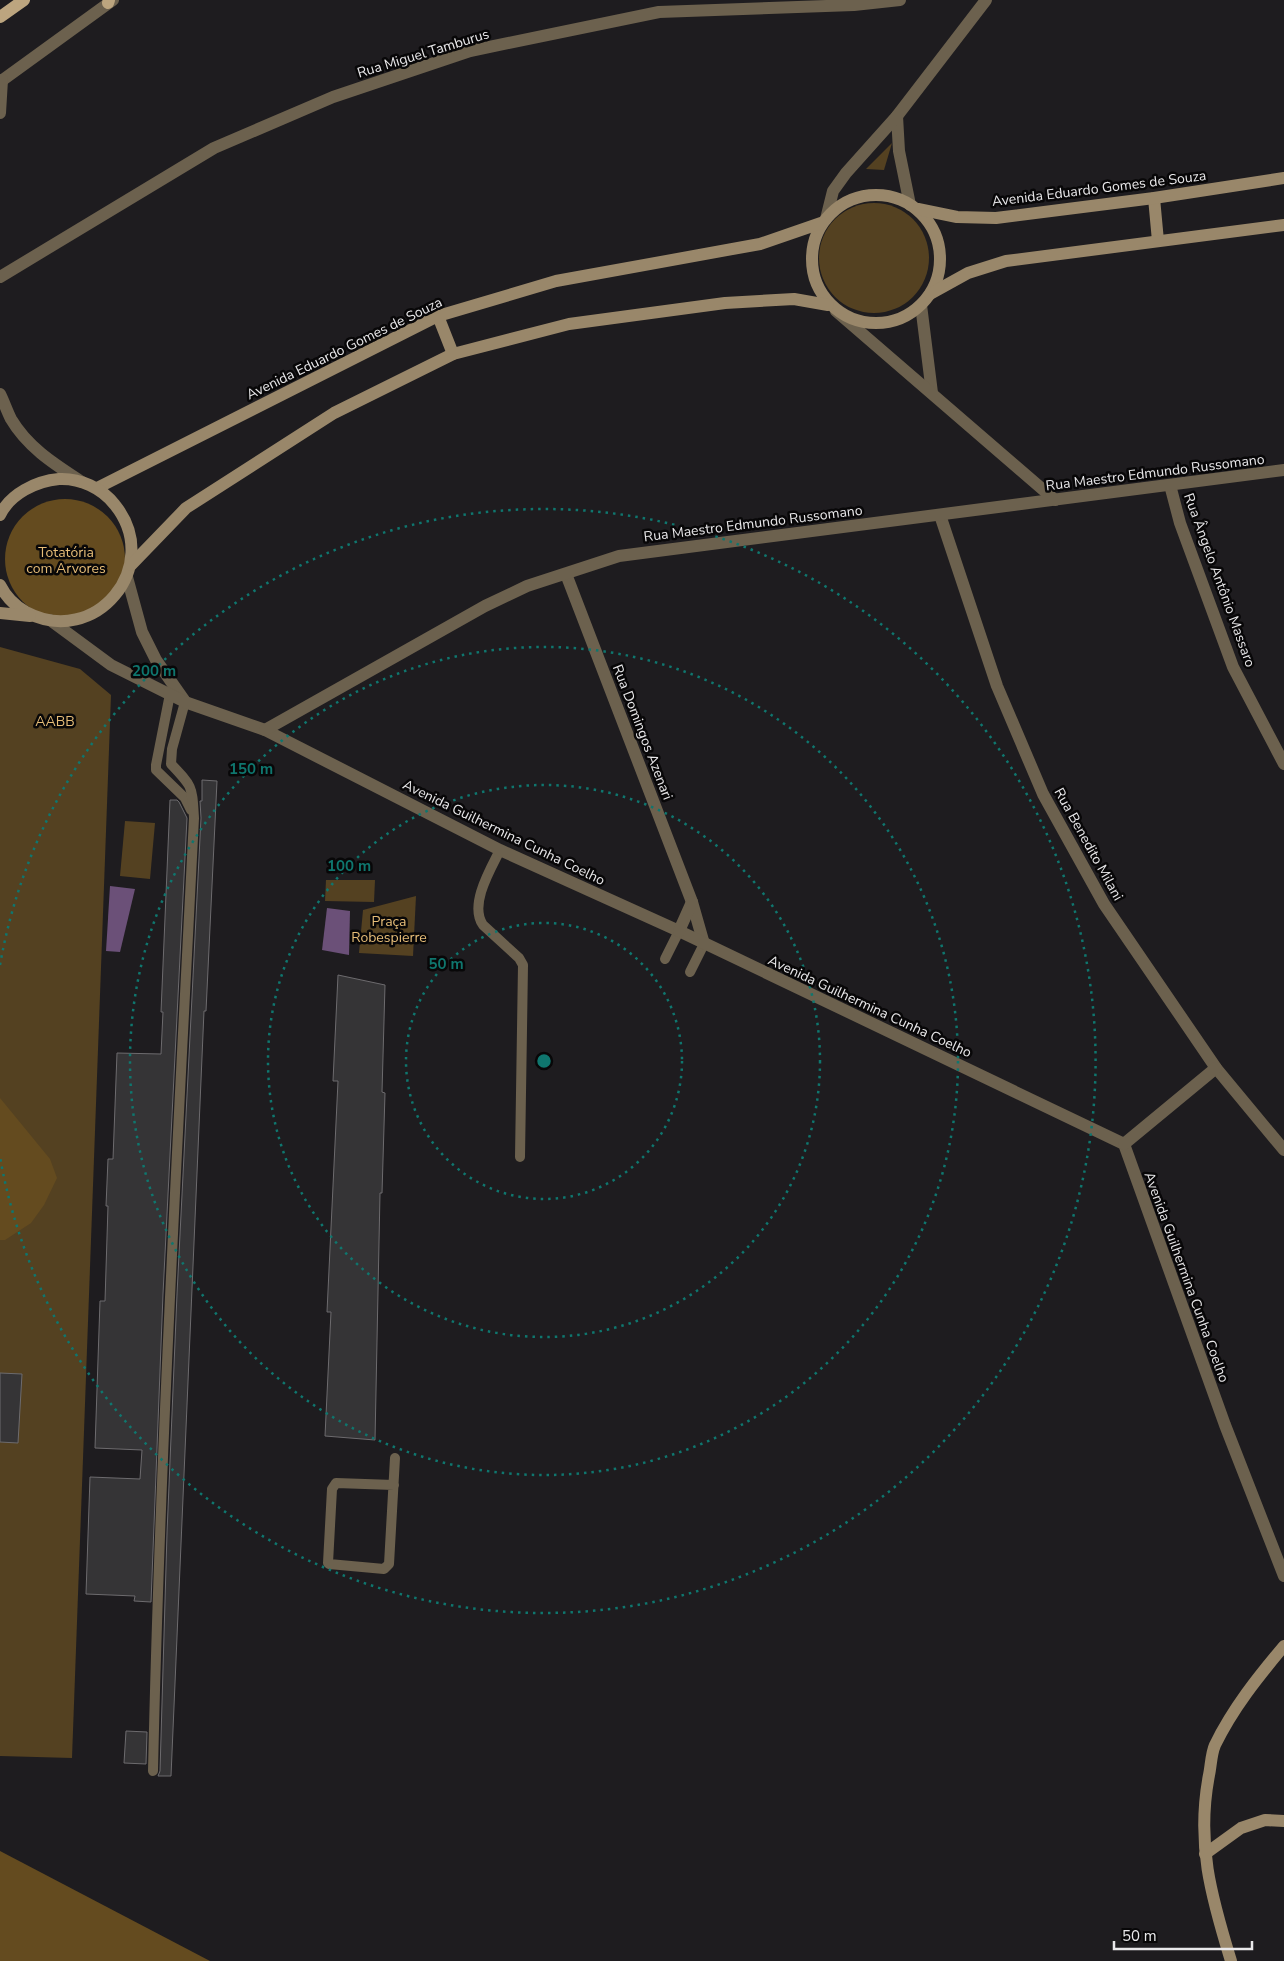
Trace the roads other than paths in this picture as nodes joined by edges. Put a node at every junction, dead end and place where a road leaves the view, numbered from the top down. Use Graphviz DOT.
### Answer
graph roads {
  1 [pos="24,0"];
  2 [pos="900,0"];
  3 [pos="986,0"];
  4 [pos="110,1"];
  5 [pos="853,2"];
  6 [pos="657,6"];
  7 [pos="0,18"];
  8 [pos="1,81"];
  9 [pos="0,113"];
  10 [pos="897,116"];
  11 [pos="1284,178"];
  12 [pos="1154,198"];
  13 [pos="914,207"];
  14 [pos="823,221"];
  15 [pos="1284,225"];
  16 [pos="1158,241"];
  17 [pos="0,278"];
  18 [pos="930,294"];
  19 [pos="921,305"];
  20 [pos="832,308"];
  21 [pos="438,316"];
  22 [pos="453,354"];
  23 [pos="932,393"];
  24 [pos="0,394"];
  25 [pos="1284,470"];
  26 [pos="82,482"];
  27 [pos="1170,485"];
  28 [pos="97,488"];
  29 [pos="1055,500"];
  30 [pos="940,515"];
  31 [pos="0,516"];
  32 [pos="129,571"];
  33 [pos="566,574"];
  34 [pos="0,585"];
  35 [pos="0,613"];
  36 [pos="37,617"];
  37 [pos="50,620"];
  38 [pos="170,694"];
  39 [pos="185,702"];
  40 [pos="264,730"];
  41 [pos="1284,764"];
  42 [pos="194,818"];
  43 [pos="500,850"];
  44 [pos="692,902"];
  45 [pos="679,932"];
  46 [pos="704,944"];
  47 [pos="665,959"];
  48 [pos="690,972"];
  49 [pos="1216,1068"];
  50 [pos="1124,1144"];
  51 [pos="1284,1150"];
  52 [pos="520,1157"];
  53 [pos="395,1458"];
  54 [pos="394,1485"];
  55 [pos="1284,1576"];
  56 [pos="1284,1646"];
  57 [pos="154,1771"];
  58 [pos="1284,1822"];
  59 [pos="1205,1854"];
  60 [pos="1231,1961"];
  1 -- 7 [label="main road"];
  2 -- 5 [label="street, Rua Miguel Tamburus"];
  3 -- 10 [label="street"];
  4 -- 8 [label="street"];
  5 -- 6 [label="street, Rua Miguel Tamburus"];
  6 -- 17 [label="street, Rua Miguel Tamburus"];
  8 -- 9 [label="street"];
  10 -- 13 [label="street"];
  10 -- 14 [label="street"];
  11 -- 12 [label="street, Avenida Eduardo Gomes de Souza"];
  12 -- 13 [label="street, Avenida Eduardo Gomes de Souza"];
  12 -- 16 [label="street"];
  13 -- 14 [label="street"];
  13 -- 18 [label="street"];
  14 -- 20 [label="street"];
  14 -- 21 [label="street, Avenida Eduardo Gomes de Souza"];
  15 -- 16 [label="street"];
  16 -- 18 [label="street"];
  18 -- 19 [label="street"];
  19 -- 20 [label="street"];
  19 -- 23 [label="street"];
  20 -- 22 [label="street"];
  20 -- 23 [label="street"];
  21 -- 22 [label="street"];
  21 -- 28 [label="street, Avenida Eduardo Gomes de Souza"];
  22 -- 32 [label="street"];
  23 -- 29 [label="street"];
  24 -- 26 [label="street"];
  25 -- 27 [label="street, Rua Maestro Edmundo Russomano"];
  26 -- 28 [label="street"];
  26 -- 31 [label="street"];
  27 -- 29 [label="street, Rua Maestro Edmundo Russomano"];
  27 -- 41 [label="street, Rua Ângelo Antônio Massaro"];
  28 -- 32 [label="street"];
  29 -- 30 [label="street, Rua Maestro Edmundo Russomano"];
  30 -- 33 [label="street, Rua Maestro Edmundo Russomano"];
  30 -- 49 [label="street, Rua Benedito Milani"];
  32 -- 37 [label="street"];
  32 -- 39 [label="street"];
  33 -- 40 [label="street, Rua Maestro Edmundo Russomano"];
  33 -- 44 [label="street, Rua Domingos Azenari"];
  34 -- 36 [label="street"];
  35 -- 36 [label="street"];
  36 -- 37 [label="street"];
  37 -- 38 [label="street, Avenida Guilhermina Cunha Coelho"];
  38 -- 39 [label="street, Avenida Guilhermina Cunha Coelho"];
  38 -- 42 [label="lane"];
  39 -- 40 [label="street, Avenida Guilhermina Cunha Coelho"];
  39 -- 42 [label="lane"];
  40 -- 43 [label="street, Avenida Guilhermina Cunha Coelho"];
  42 -- 57 [label="lane"];
  43 -- 45 [label="street, Avenida Guilhermina Cunha Coelho"];
  43 -- 52 [label="lane"];
  44 -- 45 [label="street"];
  44 -- 46 [label="street, Rua Domingos Azenari"];
  45 -- 46 [label="street, Avenida Guilhermina Cunha Coelho"];
  45 -- 47 [label="lane"];
  46 -- 48 [label="lane"];
  46 -- 50 [label="street, Avenida Guilhermina Cunha Coelho"];
  49 -- 50 [label="street"];
  49 -- 51 [label="street, Rua Benedito Milani"];
  50 -- 55 [label="street, Avenida Guilhermina Cunha Coelho"];
  53 -- 54 [label="lane"];
  54 -- 54 [label="lane"];
  56 -- 59 [label="street"];
  58 -- 59 [label="street"];
  59 -- 60 [label="street"];
}
